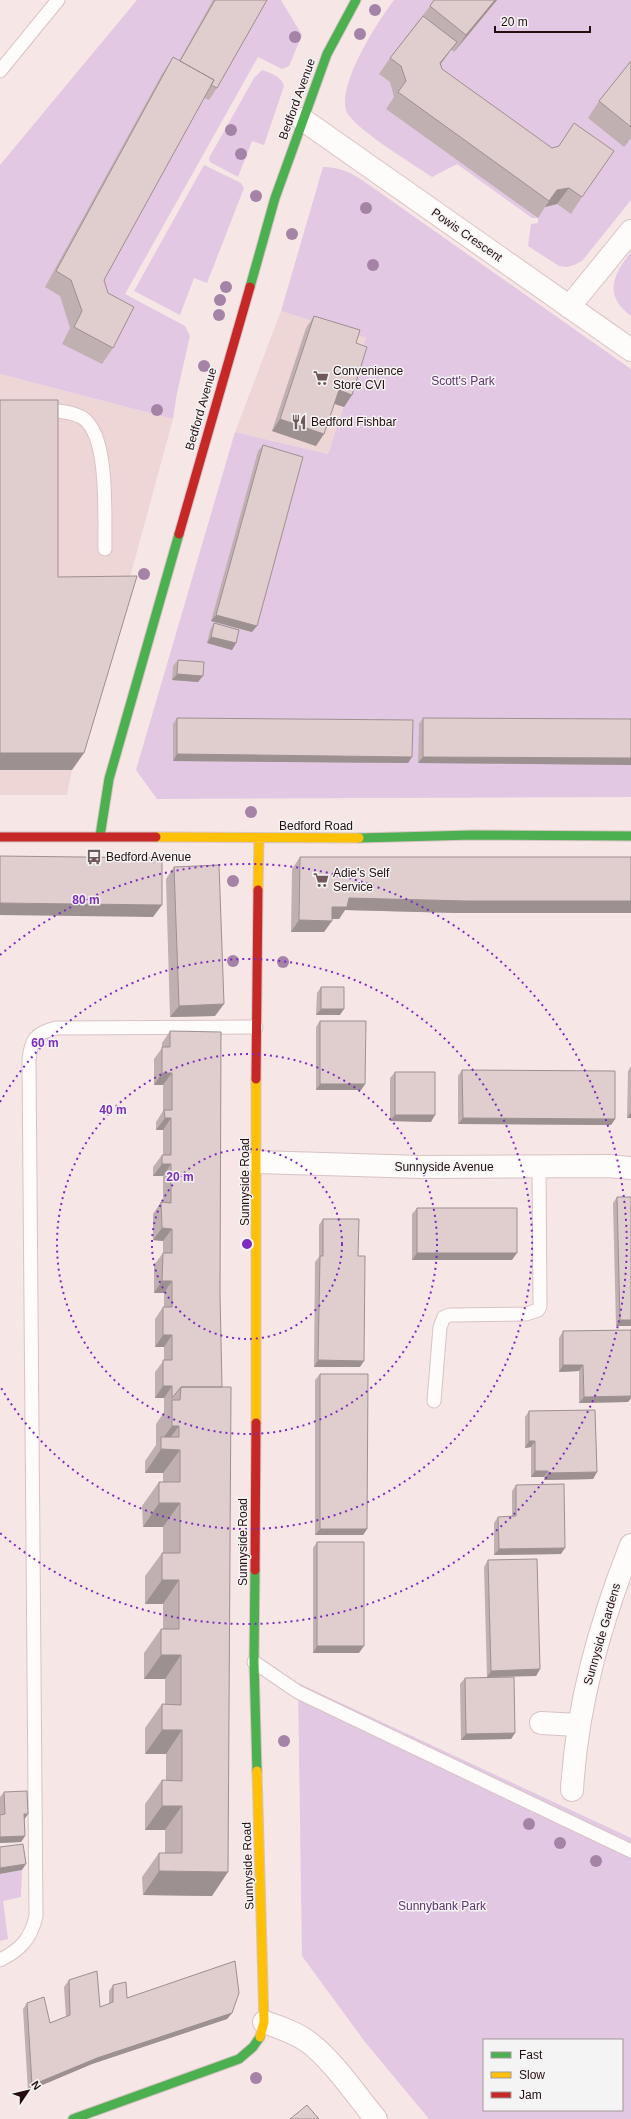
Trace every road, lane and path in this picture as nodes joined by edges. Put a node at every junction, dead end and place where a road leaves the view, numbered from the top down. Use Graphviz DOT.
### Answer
graph roads {
  1 [pos="58,0"];
  2 [pos="356,0"];
  3 [pos="0,71"];
  4 [pos="302,119"];
  5 [pos="631,231"];
  6 [pos="569,307"];
  7 [pos="631,350"];
  8 [pos="31,407"];
  9 [pos="105,549"];
  10 [pos="100,836"];
  11 [pos="631,836"];
  12 [pos="0,837"];
  13 [pos="259,838"];
  14 [pos="256,1026"];
  15 [pos="257,1162"];
  16 [pos="539,1166"];
  17 [pos="631,1168"];
  18 [pos="434,1401"];
  19 [pos="631,1545"];
  20 [pos="254,1662"];
  21 [pos="541,1723"];
  22 [pos="578,1725"];
  23 [pos="572,1790"];
  24 [pos="631,1851"];
  25 [pos="0,1960"];
  26 [pos="264,2022"];
  27 [pos="73,2119"];
  28 [pos="376,2119"];
  1 -- 3 [label="lane"];
  2 -- 4 [label="street, Bedford Avenue"];
  4 -- 6 [label="street, Powis Crescent"];
  4 -- 10 [label="street, Bedford Avenue"];
  5 -- 6 [label="street"];
  6 -- 7 [label="street, Powis Crescent"];
  8 -- 9 [label="lane"];
  10 -- 12 [label="street, Bedford Road"];
  10 -- 13 [label="street, Bedford Road"];
  11 -- 13 [label="street, Bedford Road"];
  13 -- 14 [label="street, Sunnyside Road"];
  14 -- 15 [label="street, Sunnyside Road"];
  14 -- 25 [label="lane"];
  15 -- 16 [label="street, Sunnyside Avenue"];
  15 -- 20 [label="street, Sunnyside Road"];
  16 -- 17 [label="street, Sunnyside Avenue"];
  16 -- 18 [label="lane"];
  19 -- 22 [label="street, Sunnyside Gardens"];
  20 -- 24 [label="lane"];
  20 -- 26 [label="street, Sunnyside Road"];
  21 -- 22 [label="street"];
  22 -- 23 [label="street, Sunnyside Gardens"];
  26 -- 27 [label="street, Sunnyside Road"];
  26 -- 28 [label="street"];
}
